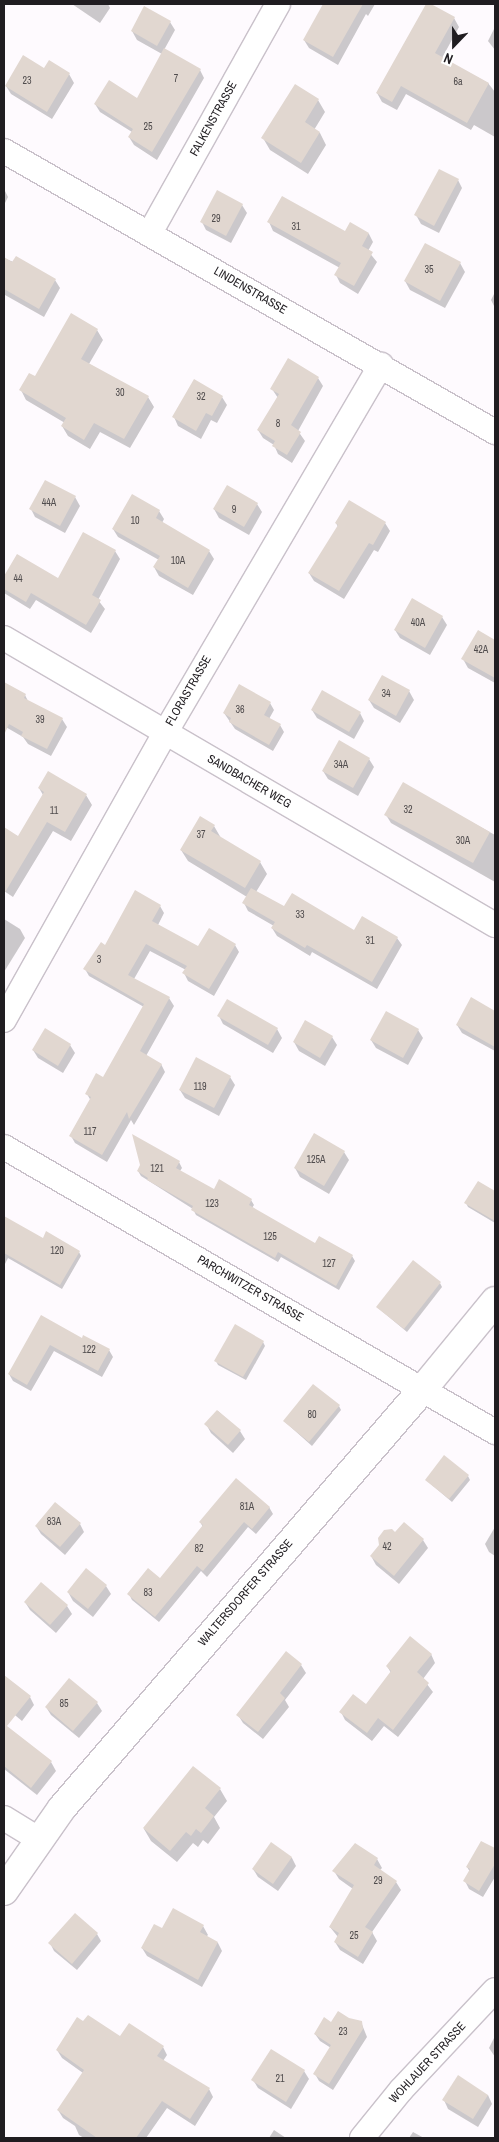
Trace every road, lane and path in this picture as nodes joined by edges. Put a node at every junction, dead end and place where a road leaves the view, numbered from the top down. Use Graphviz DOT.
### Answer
graph roads {
  1 [pos="278,4"];
  2 [pos="4,151"];
  3 [pos="150,233"];
  4 [pos="381,365"];
  5 [pos="495,432"];
  6 [pos="4,638"];
  7 [pos="165,733"];
  8 [pos="495,925"];
  9 [pos="4,1020"];
  10 [pos="4,1147"];
  11 [pos="495,1301"];
  12 [pos="422,1390"];
  13 [pos="495,1432"];
  14 [pos="4,1818"];
  15 [pos="40,1840"];
  16 [pos="4,1891"];
  17 [pos="495,1990"];
  18 [pos="362,2138"];
  1 -- 3 [label="street, FALKENSTRASSE"];
  2 -- 3 [label="street, LINDENSTRASSE"];
  3 -- 4 [label="street, LINDENSTRASSE"];
  4 -- 5 [label="street, LINDENSTRASSE"];
  4 -- 7 [label="street, FLORASTRASSE"];
  6 -- 7 [label="street, SANDBACHER WEG"];
  7 -- 8 [label="street, SANDBACHER WEG"];
  7 -- 9 [label="street, FLORASTRASSE"];
  10 -- 12 [label="street, PARCHWITZER STRASSE"];
  11 -- 12 [label="street, WALTERSDORFER STRASSE"];
  12 -- 13 [label="street, PARCHWITZER STRASSE"];
  12 -- 15 [label="street, WALTERSDORFER STRASSE"];
  14 -- 15 [label="street"];
  15 -- 16 [label="street, WALTERSDORFER STRASSE"];
  17 -- 18 [label="street, WOHLAUER STRASSE"];
}
